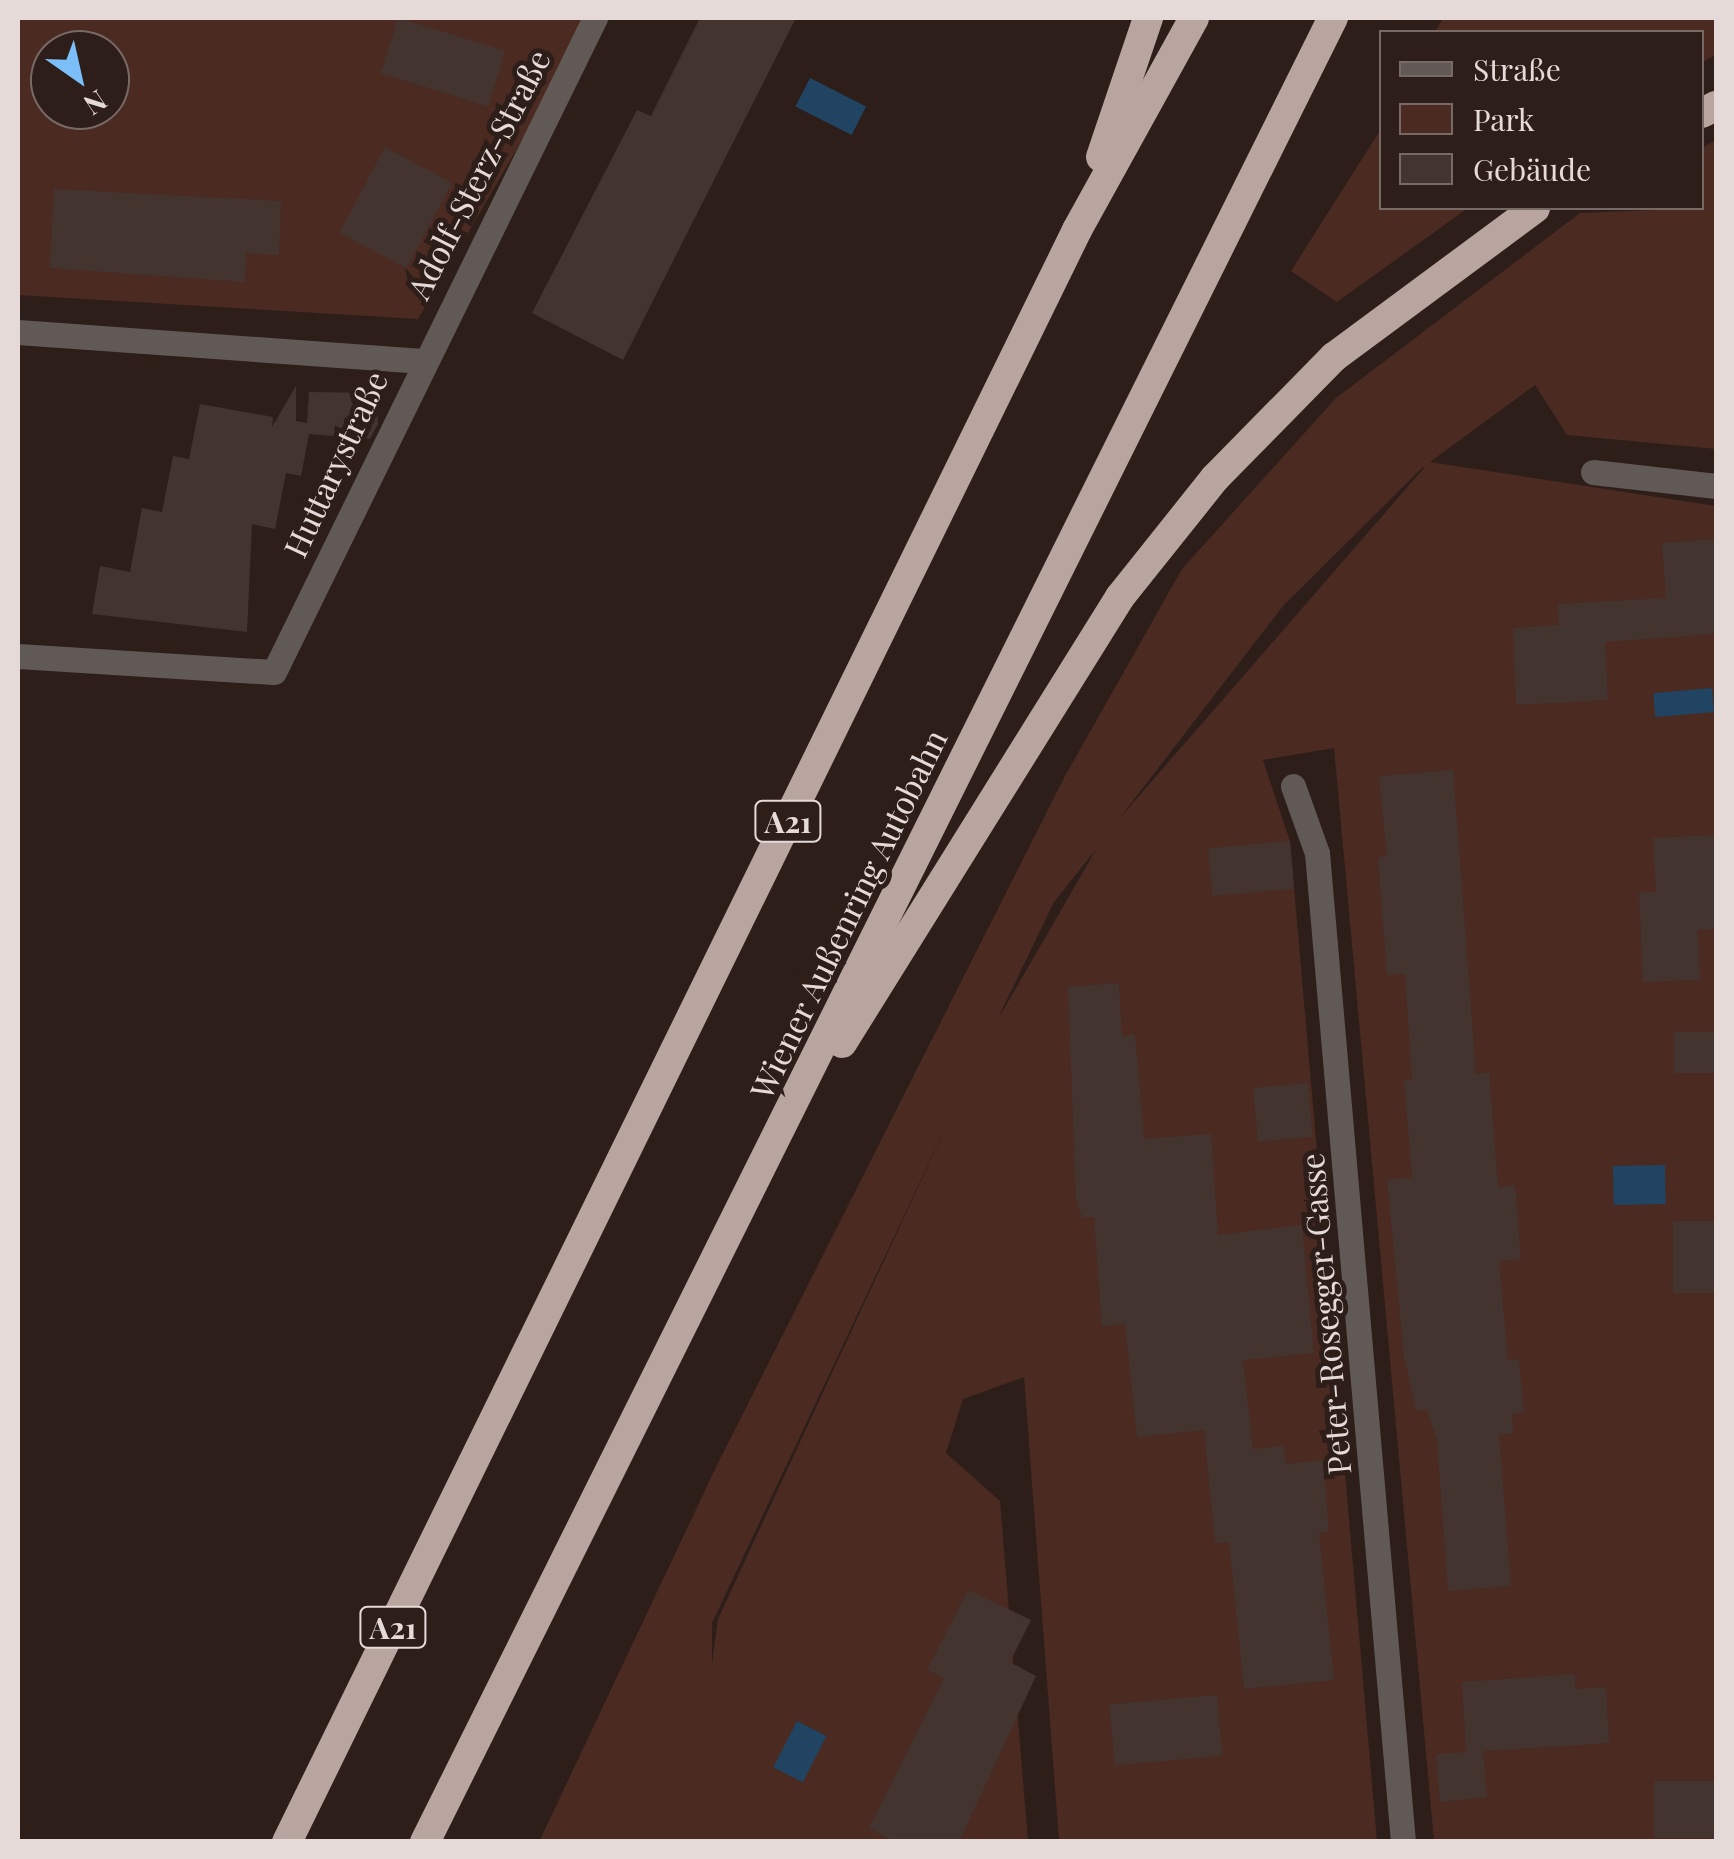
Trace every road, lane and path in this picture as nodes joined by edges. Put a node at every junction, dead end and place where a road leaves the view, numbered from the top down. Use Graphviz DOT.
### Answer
graph roads {
  1 [pos="594,18"];
  2 [pos="1148,18"];
  3 [pos="1194,18"];
  4 [pos="1334,18"];
  5 [pos="1532,210"];
  6 [pos="1077,230"];
  7 [pos="18,332"];
  8 [pos="419,361"];
  9 [pos="1593,472"];
  10 [pos="1716,486"];
  11 [pos="18,656"];
  12 [pos="1293,786"];
  13 [pos="744,1203"];
  14 [pos="287,1842"];
  15 [pos="425,1842"];
  16 [pos="1403,1842"];
  1 -- 8 [label="street, Adolf-Sterz-Straße"];
  2 -- 6 [label="highway"];
  3 -- 6 [label="highway, A21"];
  4 -- 13 [label="highway, Wiener Außenring Autobahn"];
  5 -- 13 [label="highway"];
  6 -- 14 [label="highway, A21"];
  7 -- 8 [label="street, Huttarystraße"];
  8 -- 11 [label="street, Huttarystraße"];
  9 -- 10 [label="street"];
  12 -- 16 [label="street, Peter-Rosegger-Gasse"];
  13 -- 15 [label="highway, Wiener Außenring Autobahn"];
}
